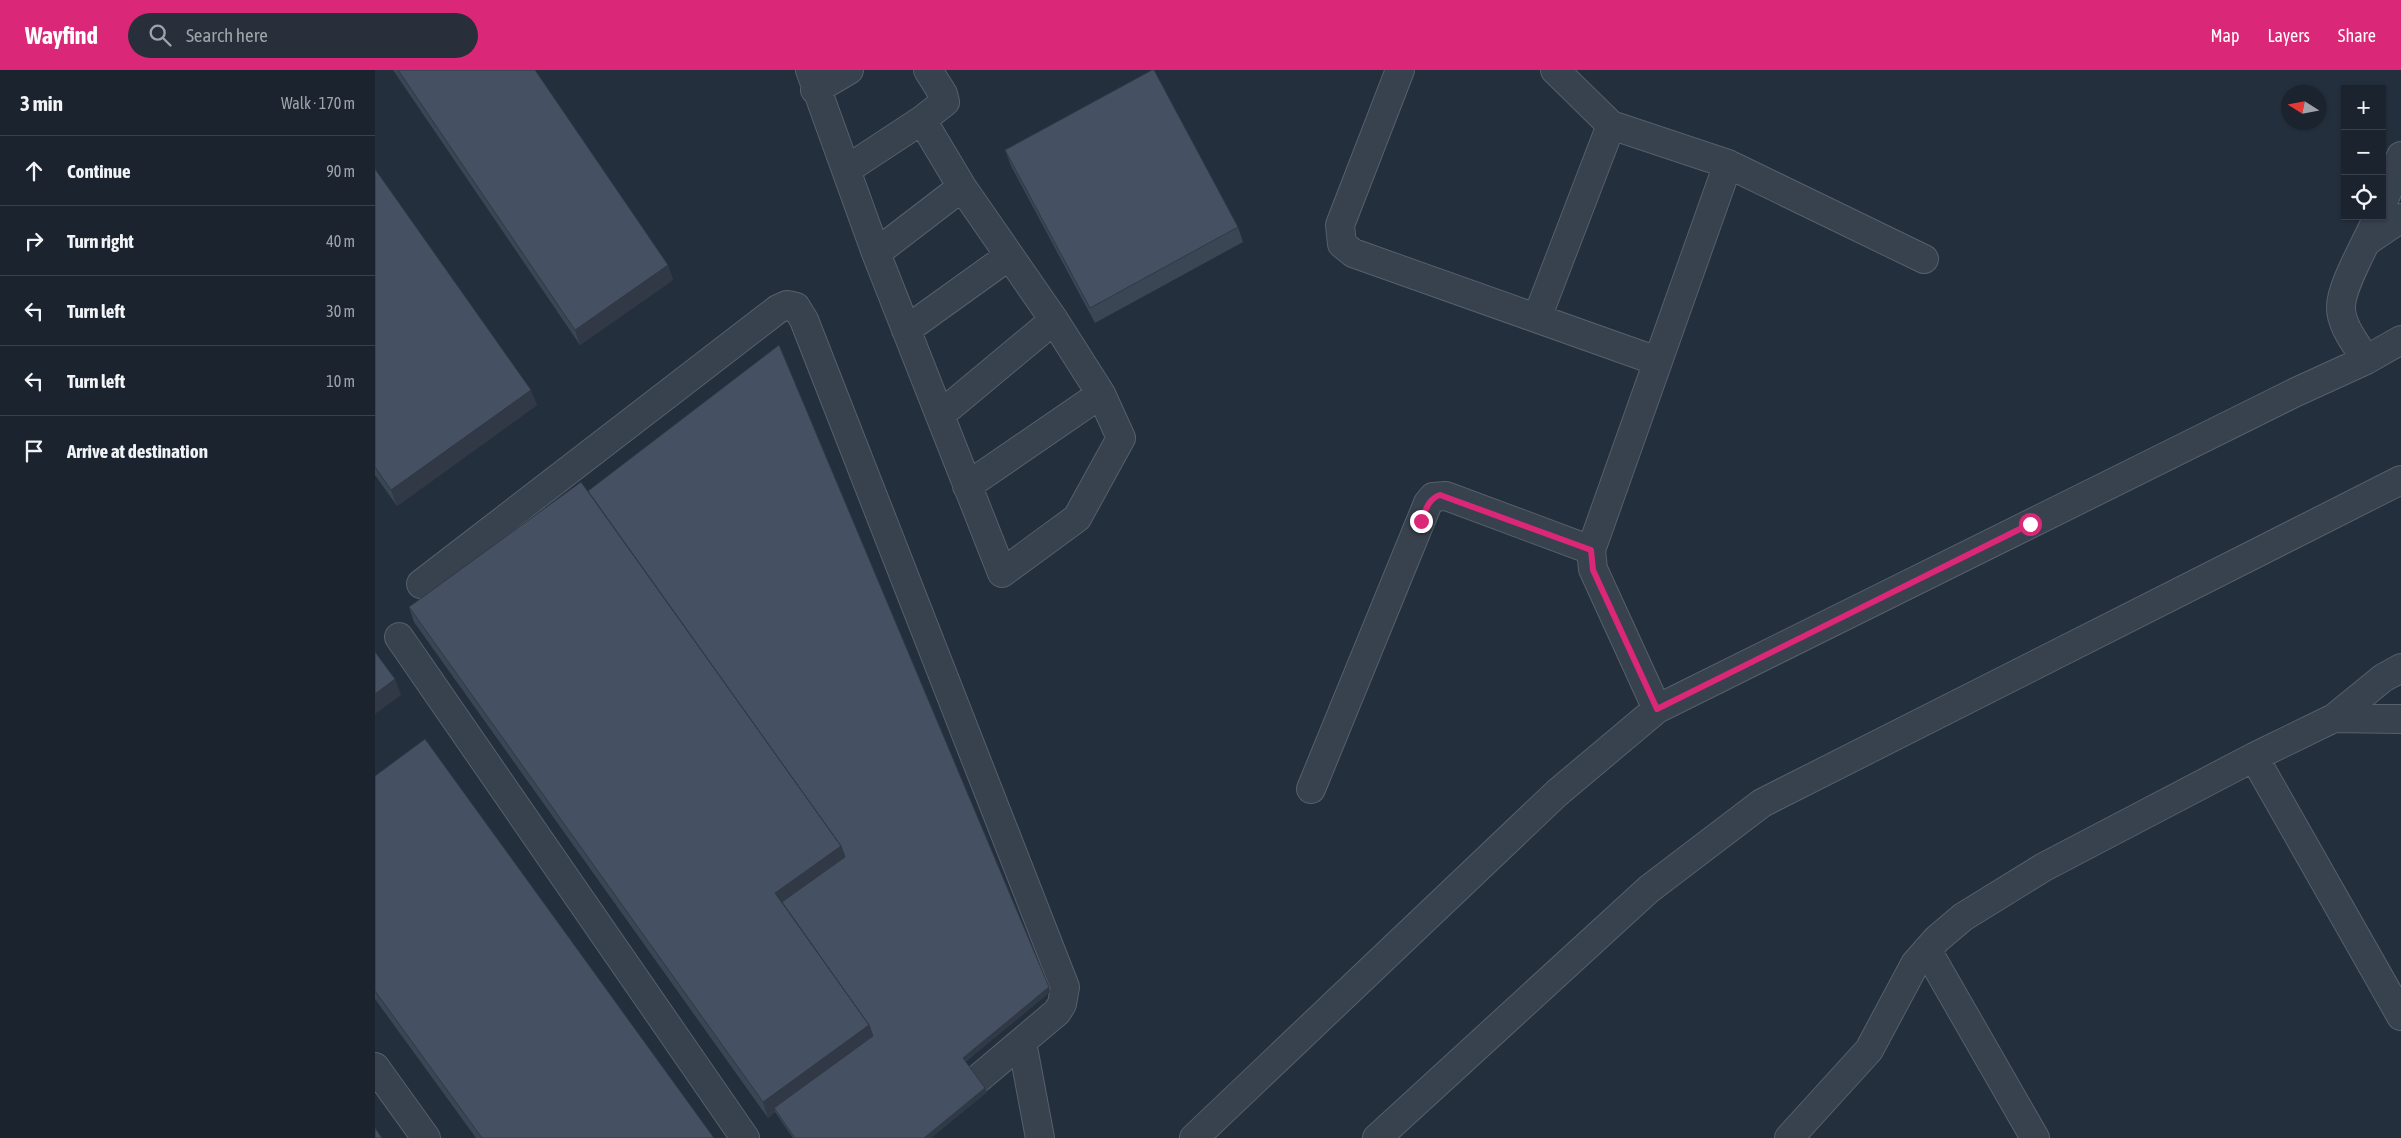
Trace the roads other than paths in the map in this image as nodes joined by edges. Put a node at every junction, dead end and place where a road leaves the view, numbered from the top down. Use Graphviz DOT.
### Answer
graph roads {
  1 [pos="849,70"];
  2 [pos="928,70"];
  3 [pos="1400,70"];
  4 [pos="1555,70"];
  5 [pos="813,80"];
  6 [pos="922,120"];
  7 [pos="1611,125"];
  8 [pos="2401,156"];
  9 [pos="1728,164"];
  10 [pos="846,170"];
  11 [pos="962,186"];
  12 [pos="2386,195"];
  13 [pos="2401,218"];
  14 [pos="2373,228"];
  15 [pos="876,254"];
  16 [pos="1009,256"];
  17 [pos="1925,259"];
  18 [pos="1537,318"];
  19 [pos="1055,320"];
  20 [pos="906,330"];
  21 [pos="2401,340"];
  22 [pos="2366,360"];
  23 [pos="1657,361"];
  24 [pos="1101,394"];
  25 [pos="940,415"];
  26 [pos="2401,480"];
  27 [pos="967,486"];
  28 [pos="1591,550"];
  29 [pos="421,584"];
  30 [pos="399,637"];
  31 [pos="2401,668"];
  32 [pos="1657,709"];
  33 [pos="2334,718"];
  34 [pos="2401,720"];
  35 [pos="2254,757"];
  36 [pos="1311,789"];
  37 [pos="1927,950"];
  38 [pos="2401,1016"];
  39 [pos="1022,1042"];
  40 [pos="375,1067"];
  41 [pos="979,1078"];
  42 [pos="426,1138"];
  43 [pos="745,1138"];
  44 [pos="1040,1138"];
  45 [pos="1194,1138"];
  46 [pos="1377,1138"];
  47 [pos="1789,1138"];
  48 [pos="2035,1138"];
  1 -- 5 [label="lane"];
  2 -- 6 [label="lane"];
  3 -- 18 [label="lane"];
  4 -- 7 [label="lane"];
  5 -- 10 [label="lane"];
  6 -- 10 [label="lane"];
  6 -- 11 [label="lane"];
  7 -- 9 [label="lane"];
  7 -- 18 [label="lane"];
  8 -- 12 [label="lane"];
  9 -- 17 [label="lane"];
  9 -- 23 [label="lane"];
  10 -- 15 [label="lane"];
  11 -- 15 [label="lane"];
  11 -- 16 [label="lane"];
  13 -- 14 [label="lane"];
  14 -- 22 [label="lane"];
  15 -- 20 [label="lane"];
  16 -- 19 [label="lane"];
  16 -- 20 [label="lane"];
  18 -- 23 [label="lane"];
  19 -- 24 [label="lane"];
  19 -- 25 [label="lane"];
  20 -- 25 [label="lane"];
  21 -- 22 [label="lane"];
  22 -- 32 [label="lane"];
  23 -- 28 [label="lane"];
  24 -- 27 [label="lane"];
  24 -- 27 [label="lane"];
  25 -- 27 [label="lane"];
  26 -- 46 [label="lane"];
  28 -- 32 [label="lane"];
  28 -- 36 [label="lane"];
  29 -- 39 [label="lane"];
  30 -- 43 [label="lane"];
  31 -- 33 [label="lane"];
  32 -- 45 [label="lane"];
  33 -- 34 [label="lane"];
  33 -- 35 [label="lane"];
  35 -- 37 [label="lane"];
  35 -- 38 [label="lane"];
  37 -- 47 [label="lane"];
  37 -- 48 [label="lane"];
  39 -- 41 [label="lane"];
  39 -- 44 [label="lane"];
  40 -- 42 [label="lane"];
}
